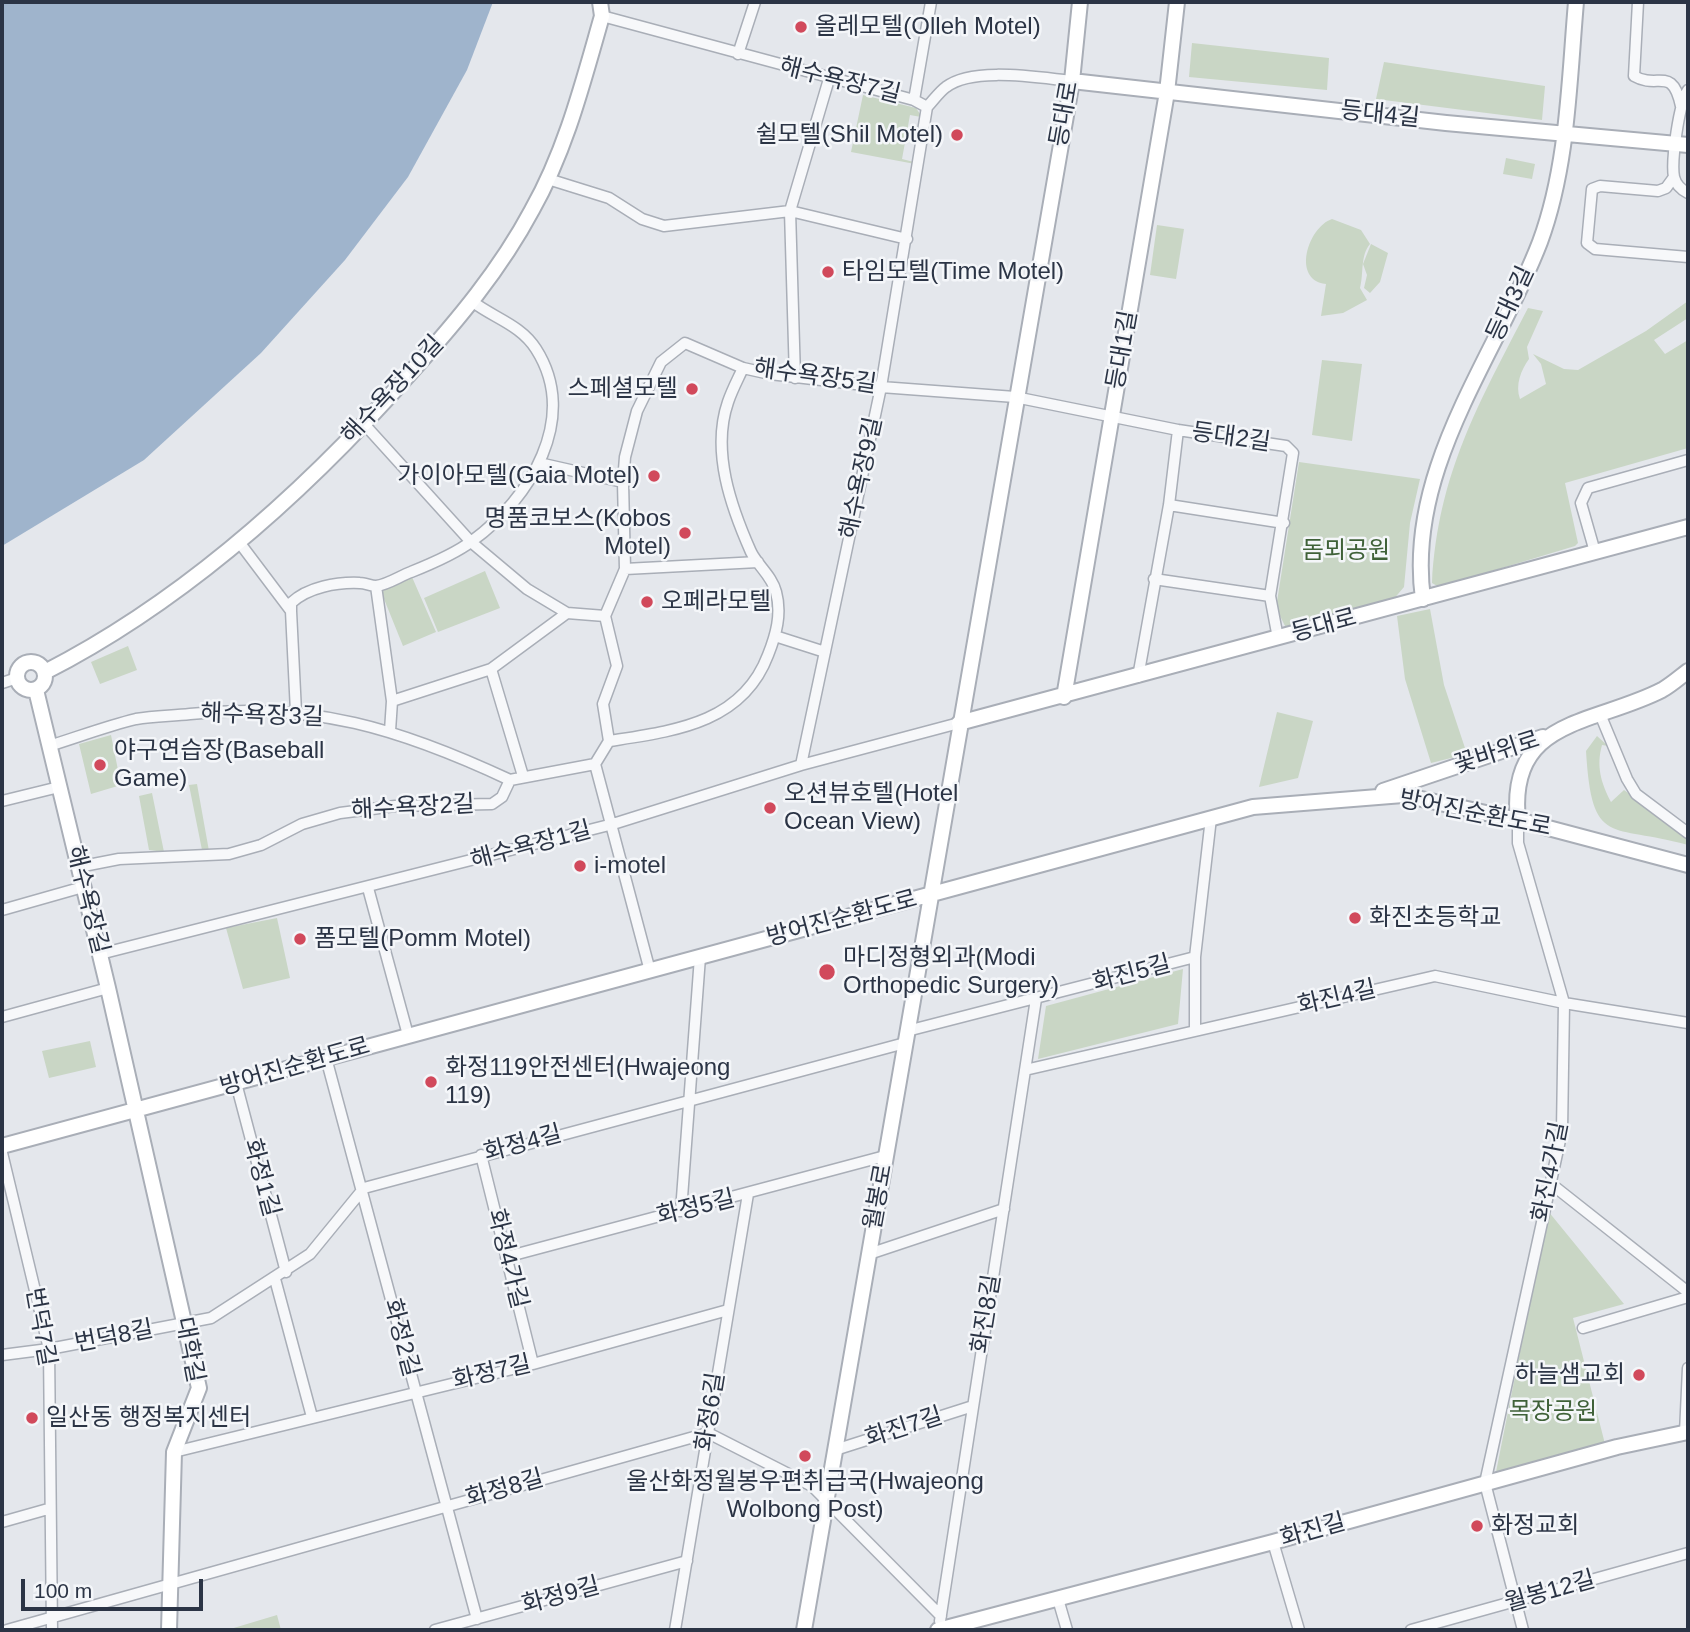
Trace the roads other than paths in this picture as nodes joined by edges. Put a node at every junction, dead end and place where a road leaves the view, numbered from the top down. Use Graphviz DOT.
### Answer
graph roads {
  1 [pos="755,2"];
  2 [pos="931,2"];
  3 [pos="1080,2"];
  4 [pos="1177,2"];
  5 [pos="1576,2"];
  6 [pos="1638,2"];
  7 [pos="601,9"];
  8 [pos="738,54"];
  9 [pos="829,79"];
  10 [pos="1072,81"];
  11 [pos="1688,90"];
  12 [pos="1167,92"];
  13 [pos="914,100"];
  14 [pos="1681,106"];
  15 [pos="927,107"];
  16 [pos="1564,135"];
  17 [pos="1682,145"];
  18 [pos="1674,177"];
  19 [pos="548,179"];
  20 [pos="1688,193"];
  21 [pos="790,211"];
  22 [pos="907,239"];
  23 [pos="1688,257"];
  24 [pos="473,302"];
  25 [pos="743,368"];
  26 [pos="795,378"];
  27 [pos="881,387"];
  28 [pos="1015,397"];
  29 [pos="1111,415"];
  30 [pos="365,425"];
  31 [pos="1178,430"];
  32 [pos="1688,460"];
  33 [pos="539,463"];
  34 [pos="623,482"];
  35 [pos="1169,505"];
  36 [pos="1284,523"];
  37 [pos="1688,527"];
  38 [pos="239,542"];
  39 [pos="471,542"];
  40 [pos="1595,552"];
  41 [pos="758,562"];
  42 [pos="625,569"];
  43 [pos="1154,579"];
  44 [pos="376,586"];
  45 [pos="1270,596"];
  46 [pos="1423,599"];
  47 [pos="291,611"];
  48 [pos="567,613"];
  49 [pos="605,616"];
  50 [pos="775,636"];
  51 [pos="1278,638"];
  52 [pos="825,652"];
  53 [pos="491,669"];
  54 [pos="1688,671"];
  55 [pos="45,672"];
  56 [pos="1138,677"];
  57 [pos="17,678"];
  58 [pos="2,682"];
  59 [pos="36,690"];
  60 [pos="1064,697"];
  61 [pos="393,701"];
  62 [pos="296,712"];
  63 [pos="1600,714"];
  64 [pos="959,723"];
  65 [pos="390,731"];
  66 [pos="1551,735"];
  67 [pos="609,741"];
  68 [pos="49,746"];
  69 [pos="595,764"];
  70 [pos="801,765"];
  71 [pos="523,776"];
  72 [pos="510,780"];
  73 [pos="59,787"];
  74 [pos="1363,798"];
  75 [pos="2,802"];
  76 [pos="1211,818"];
  77 [pos="1518,820"];
  78 [pos="613,824"];
  79 [pos="1688,833"];
  80 [pos="1688,865"];
  81 [pos="78,867"];
  82 [pos="83,887"];
  83 [pos="368,888"];
  84 [pos="930,894"];
  85 [pos="2,910"];
  86 [pos="100,954"];
  87 [pos="700,957"];
  88 [pos="1195,957"];
  89 [pos="650,971"];
  90 [pos="108,988"];
  91 [pos="1036,999"];
  92 [pos="1564,1003"];
  93 [pos="2,1017"];
  94 [pos="1688,1023"];
  95 [pos="1195,1029"];
  96 [pos="408,1035"];
  97 [pos="906,1037"];
  98 [pos="326,1058"];
  99 [pos="1025,1070"];
  100 [pos="236,1083"];
  101 [pos="690,1099"];
  102 [pos="136,1112"];
  103 [pos="2,1146"];
  104 [pos="2,1153"];
  105 [pos="481,1155"];
  106 [pos="885,1156"];
  107 [pos="1550,1183"];
  108 [pos="362,1191"];
  109 [pos="748,1194"];
  110 [pos="1004,1209"];
  111 [pos="681,1211"];
  112 [pos="869,1254"];
  113 [pos="506,1256"];
  114 [pos="286,1272"];
  115 [pos="275,1279"];
  116 [pos="1688,1295"];
  117 [pos="728,1310"];
  118 [pos="184,1324"];
  119 [pos="1583,1328"];
  120 [pos="49,1349"];
  121 [pos="2,1355"];
  122 [pos="533,1364"];
  123 [pos="1688,1368"];
  124 [pos="416,1391"];
  125 [pos="973,1406"];
  126 [pos="312,1417"];
  127 [pos="708,1433"];
  128 [pos="1687,1437"];
  129 [pos="835,1450"];
  130 [pos="174,1452"];
  131 [pos="1485,1483"];
  132 [pos="827,1499"];
  133 [pos="447,1506"];
  134 [pos="48,1509"];
  135 [pos="2,1522"];
  136 [pos="1273,1542"];
  137 [pos="1688,1553"];
  138 [pos="687,1561"];
  139 [pos="171,1584"];
  140 [pos="1058,1599"];
  141 [pos="1516,1602"];
  142 [pos="52,1618"];
  143 [pos="477,1619"];
  144 [pos="939,1625"];
  145 [pos="7,1630"];
  146 [pos="52,1630"];
  147 [pos="169,1630"];
  148 [pos="435,1630"];
  149 [pos="675,1630"];
  150 [pos="804,1630"];
  151 [pos="1067,1630"];
  152 [pos="1299,1630"];
  153 [pos="1411,1630"];
  154 [pos="1523,1630"];
  1 -- 8 [label="street"];
  2 -- 13 [label="street"];
  3 -- 10 [label="street, 등대로"];
  4 -- 12 [label="street, 등대1길"];
  5 -- 16 [label="street, 등대3길"];
  6 -- 14 [label="street"];
  7 -- 8 [label="street, 해수욕장7길"];
  7 -- 19 [label="street, 해수욕장10길"];
  8 -- 9 [label="street, 해수욕장7길"];
  9 -- 13 [label="street, 해수욕장7길"];
  9 -- 21 [label="street"];
  10 -- 12 [label="street, 등대4길"];
  10 -- 15 [label="street, 해수욕장7길"];
  10 -- 28 [label="street, 등대로"];
  11 -- 14 [label="street"];
  12 -- 16 [label="street, 등대4길"];
  12 -- 29 [label="street, 등대1길"];
  13 -- 15 [label="street, 해수욕장7길"];
  14 -- 17 [label="street"];
  15 -- 22 [label="street, 해수욕장9길"];
  16 -- 17 [label="street, 등대4길"];
  16 -- 46 [label="street, 등대3길"];
  17 -- 18 [label="street"];
  18 -- 20 [label="street"];
  18 -- 23 [label="street"];
  19 -- 21 [label="street"];
  19 -- 24 [label="street, 해수욕장10길"];
  21 -- 22 [label="street"];
  21 -- 26 [label="street"];
  22 -- 27 [label="street, 해수욕장9길"];
  24 -- 30 [label="street, 해수욕장10길"];
  24 -- 33 [label="street"];
  25 -- 26 [label="street, 해수욕장5길"];
  25 -- 34 [label="street, 해수욕장5길"];
  25 -- 41 [label="street"];
  26 -- 27 [label="street, 해수욕장5길"];
  27 -- 28 [label="street, 해수욕장5길"];
  27 -- 52 [label="street, 해수욕장9길"];
  28 -- 29 [label="street, 해수욕장5길"];
  28 -- 64 [label="street, 등대로"];
  29 -- 31 [label="street, 등대2길"];
  29 -- 60 [label="street, 등대1길"];
  30 -- 38 [label="street, 해수욕장10길"];
  30 -- 39 [label="street"];
  31 -- 35 [label="street, 등대2길"];
  31 -- 36 [label="street, 등대2길"];
  32 -- 40 [label="street"];
  33 -- 34 [label="street"];
  33 -- 39 [label="street"];
  34 -- 42 [label="street, 해수욕장5길"];
  35 -- 36 [label="street"];
  35 -- 43 [label="street, 등대2길"];
  36 -- 45 [label="street, 등대2길"];
  37 -- 40 [label="street, 등대로"];
  38 -- 47 [label="street"];
  38 -- 55 [label="street, 해수욕장10길"];
  39 -- 44 [label="street"];
  39 -- 48 [label="street"];
  40 -- 46 [label="street, 등대로"];
  41 -- 42 [label="street"];
  41 -- 50 [label="street"];
  42 -- 49 [label="street, 해수욕장5길"];
  43 -- 45 [label="street"];
  43 -- 56 [label="street, 등대2길"];
  44 -- 47 [label="street"];
  44 -- 61 [label="street"];
  45 -- 51 [label="street, 등대2길"];
  46 -- 51 [label="street, 등대로"];
  47 -- 62 [label="street"];
  48 -- 49 [label="street"];
  48 -- 53 [label="street"];
  49 -- 67 [label="street"];
  50 -- 52 [label="street"];
  50 -- 67 [label="street"];
  51 -- 56 [label="street, 등대로"];
  52 -- 70 [label="street, 해수욕장9길"];
  53 -- 61 [label="street"];
  53 -- 71 [label="street"];
  54 -- 63 [label="street, 꽃바위로"];
  55 -- 57 [label="street"];
  55 -- 59 [label="street"];
  56 -- 60 [label="street, 등대로"];
  57 -- 58 [label="street"];
  57 -- 59 [label="street"];
  59 -- 68 [label="street, 해수욕장길"];
  60 -- 64 [label="street, 등대로"];
  61 -- 65 [label="street"];
  62 -- 65 [label="street, 해수욕장3길"];
  62 -- 68 [label="street, 해수욕장3길"];
  63 -- 66 [label="street, 꽃바위로"];
  63 -- 79 [label="street"];
  64 -- 70 [label="street, 해수욕장1길"];
  64 -- 84 [label="street, 등대로"];
  65 -- 72 [label="street, 해수욕장3길"];
  66 -- 74 [label="street, 꽃바위로"];
  66 -- 77 [label="street, 꽃바위로"];
  67 -- 69 [label="street"];
  68 -- 73 [label="street, 해수욕장길"];
  69 -- 71 [label="street"];
  69 -- 78 [label="street"];
  70 -- 78 [label="street, 해수욕장1길"];
  71 -- 72 [label="street"];
  72 -- 81 [label="street, 해수욕장2길"];
  73 -- 75 [label="street"];
  73 -- 81 [label="street, 해수욕장길"];
  74 -- 76 [label="street, 방어진순환도로"];
  74 -- 77 [label="street, 방어진순환도로"];
  76 -- 84 [label="street, 방어진순환도로"];
  76 -- 88 [label="street"];
  77 -- 80 [label="street, 방어진순환도로"];
  77 -- 92 [label="street, 화진4가길"];
  78 -- 83 [label="street, 해수욕장1길"];
  78 -- 89 [label="street"];
  81 -- 82 [label="street, 해수욕장길"];
  82 -- 85 [label="street"];
  82 -- 86 [label="street, 해수욕장길"];
  83 -- 86 [label="street, 해수욕장1길"];
  83 -- 96 [label="street"];
  84 -- 87 [label="street, 방어진순환도로"];
  84 -- 97 [label="street, 월봉로"];
  86 -- 90 [label="street, 해수욕장길"];
  87 -- 89 [label="street, 방어진순환도로"];
  87 -- 101 [label="street"];
  88 -- 91 [label="street, 화진5길"];
  88 -- 95 [label="street"];
  89 -- 96 [label="street, 방어진순환도로"];
  90 -- 93 [label="street"];
  90 -- 102 [label="street, 해수욕장길"];
  91 -- 97 [label="street, 화진5길"];
  91 -- 99 [label="street, 화진8길"];
  92 -- 94 [label="street, 화진4길"];
  92 -- 95 [label="street, 화진4길"];
  92 -- 107 [label="street, 화진4가길"];
  95 -- 99 [label="street, 화진4길"];
  96 -- 98 [label="street, 방어진순환도로"];
  97 -- 101 [label="street, 화정4길"];
  97 -- 106 [label="street, 월봉로"];
  98 -- 100 [label="street, 방어진순환도로"];
  98 -- 108 [label="street, 화정2길"];
  99 -- 110 [label="street, 화진8길"];
  100 -- 102 [label="street, 방어진순환도로"];
  100 -- 114 [label="street, 화정1길"];
  101 -- 105 [label="street, 화정4길"];
  101 -- 111 [label="street"];
  102 -- 103 [label="street, 방어진순환도로"];
  102 -- 118 [label="street, 대학길"];
  104 -- 120 [label="street, 번덕7길"];
  105 -- 108 [label="street, 화정4길"];
  105 -- 113 [label="street, 화정4가길"];
  106 -- 109 [label="street, 화정5길"];
  106 -- 112 [label="street, 월봉로"];
  107 -- 116 [label="street"];
  107 -- 131 [label="street, 화진4가길"];
  108 -- 114 [label="street"];
  108 -- 124 [label="street, 화정2길"];
  109 -- 111 [label="street, 화정5길"];
  109 -- 117 [label="street, 화정6길"];
  110 -- 112 [label="street"];
  110 -- 125 [label="street, 화진8길"];
  111 -- 113 [label="street, 화정5길"];
  112 -- 129 [label="street, 월봉로"];
  113 -- 122 [label="street, 화정4가길"];
  114 -- 115 [label="street"];
  115 -- 118 [label="street"];
  115 -- 126 [label="street"];
  116 -- 119 [label="street"];
  117 -- 122 [label="street, 화정7길"];
  117 -- 127 [label="street, 화정6길"];
  118 -- 120 [label="street, 번덕8길"];
  118 -- 130 [label="street, 대학길"];
  120 -- 121 [label="street, 번덕8길"];
  120 -- 134 [label="street, 번덕7길"];
  122 -- 124 [label="street, 화정7길"];
  123 -- 128 [label="street"];
  124 -- 126 [label="street, 화정7길"];
  124 -- 133 [label="street, 화정2길"];
  125 -- 129 [label="street, 화진7길"];
  125 -- 144 [label="street, 화진8길"];
  126 -- 130 [label="street, 화정7길"];
  127 -- 132 [label="street"];
  127 -- 133 [label="street, 화정8길"];
  127 -- 138 [label="street, 화정6길"];
  128 -- 131 [label="street, 화진길"];
  129 -- 132 [label="street, 월봉로"];
  130 -- 139 [label="street, 대학길"];
  131 -- 136 [label="street, 화진길"];
  131 -- 141 [label="street"];
  132 -- 144 [label="street"];
  132 -- 150 [label="street, 월봉로"];
  133 -- 139 [label="street, 화정8길"];
  133 -- 143 [label="street, 화정2길"];
  134 -- 135 [label="street"];
  134 -- 142 [label="street, 번덕7길"];
  136 -- 140 [label="street, 화진길"];
  136 -- 152 [label="street"];
  137 -- 141 [label="street, 월봉12길"];
  138 -- 143 [label="street, 화정9길"];
  138 -- 149 [label="street, 화정6길"];
  139 -- 142 [label="street, 화정8길"];
  139 -- 147 [label="street, 대학길"];
  140 -- 144 [label="street, 화진길"];
  140 -- 151 [label="street"];
  141 -- 153 [label="street, 월봉12길"];
  141 -- 154 [label="street"];
  142 -- 145 [label="street, 화정8길"];
  142 -- 146 [label="street, 번덕7길"];
  143 -- 148 [label="street, 화정9길"];
}
